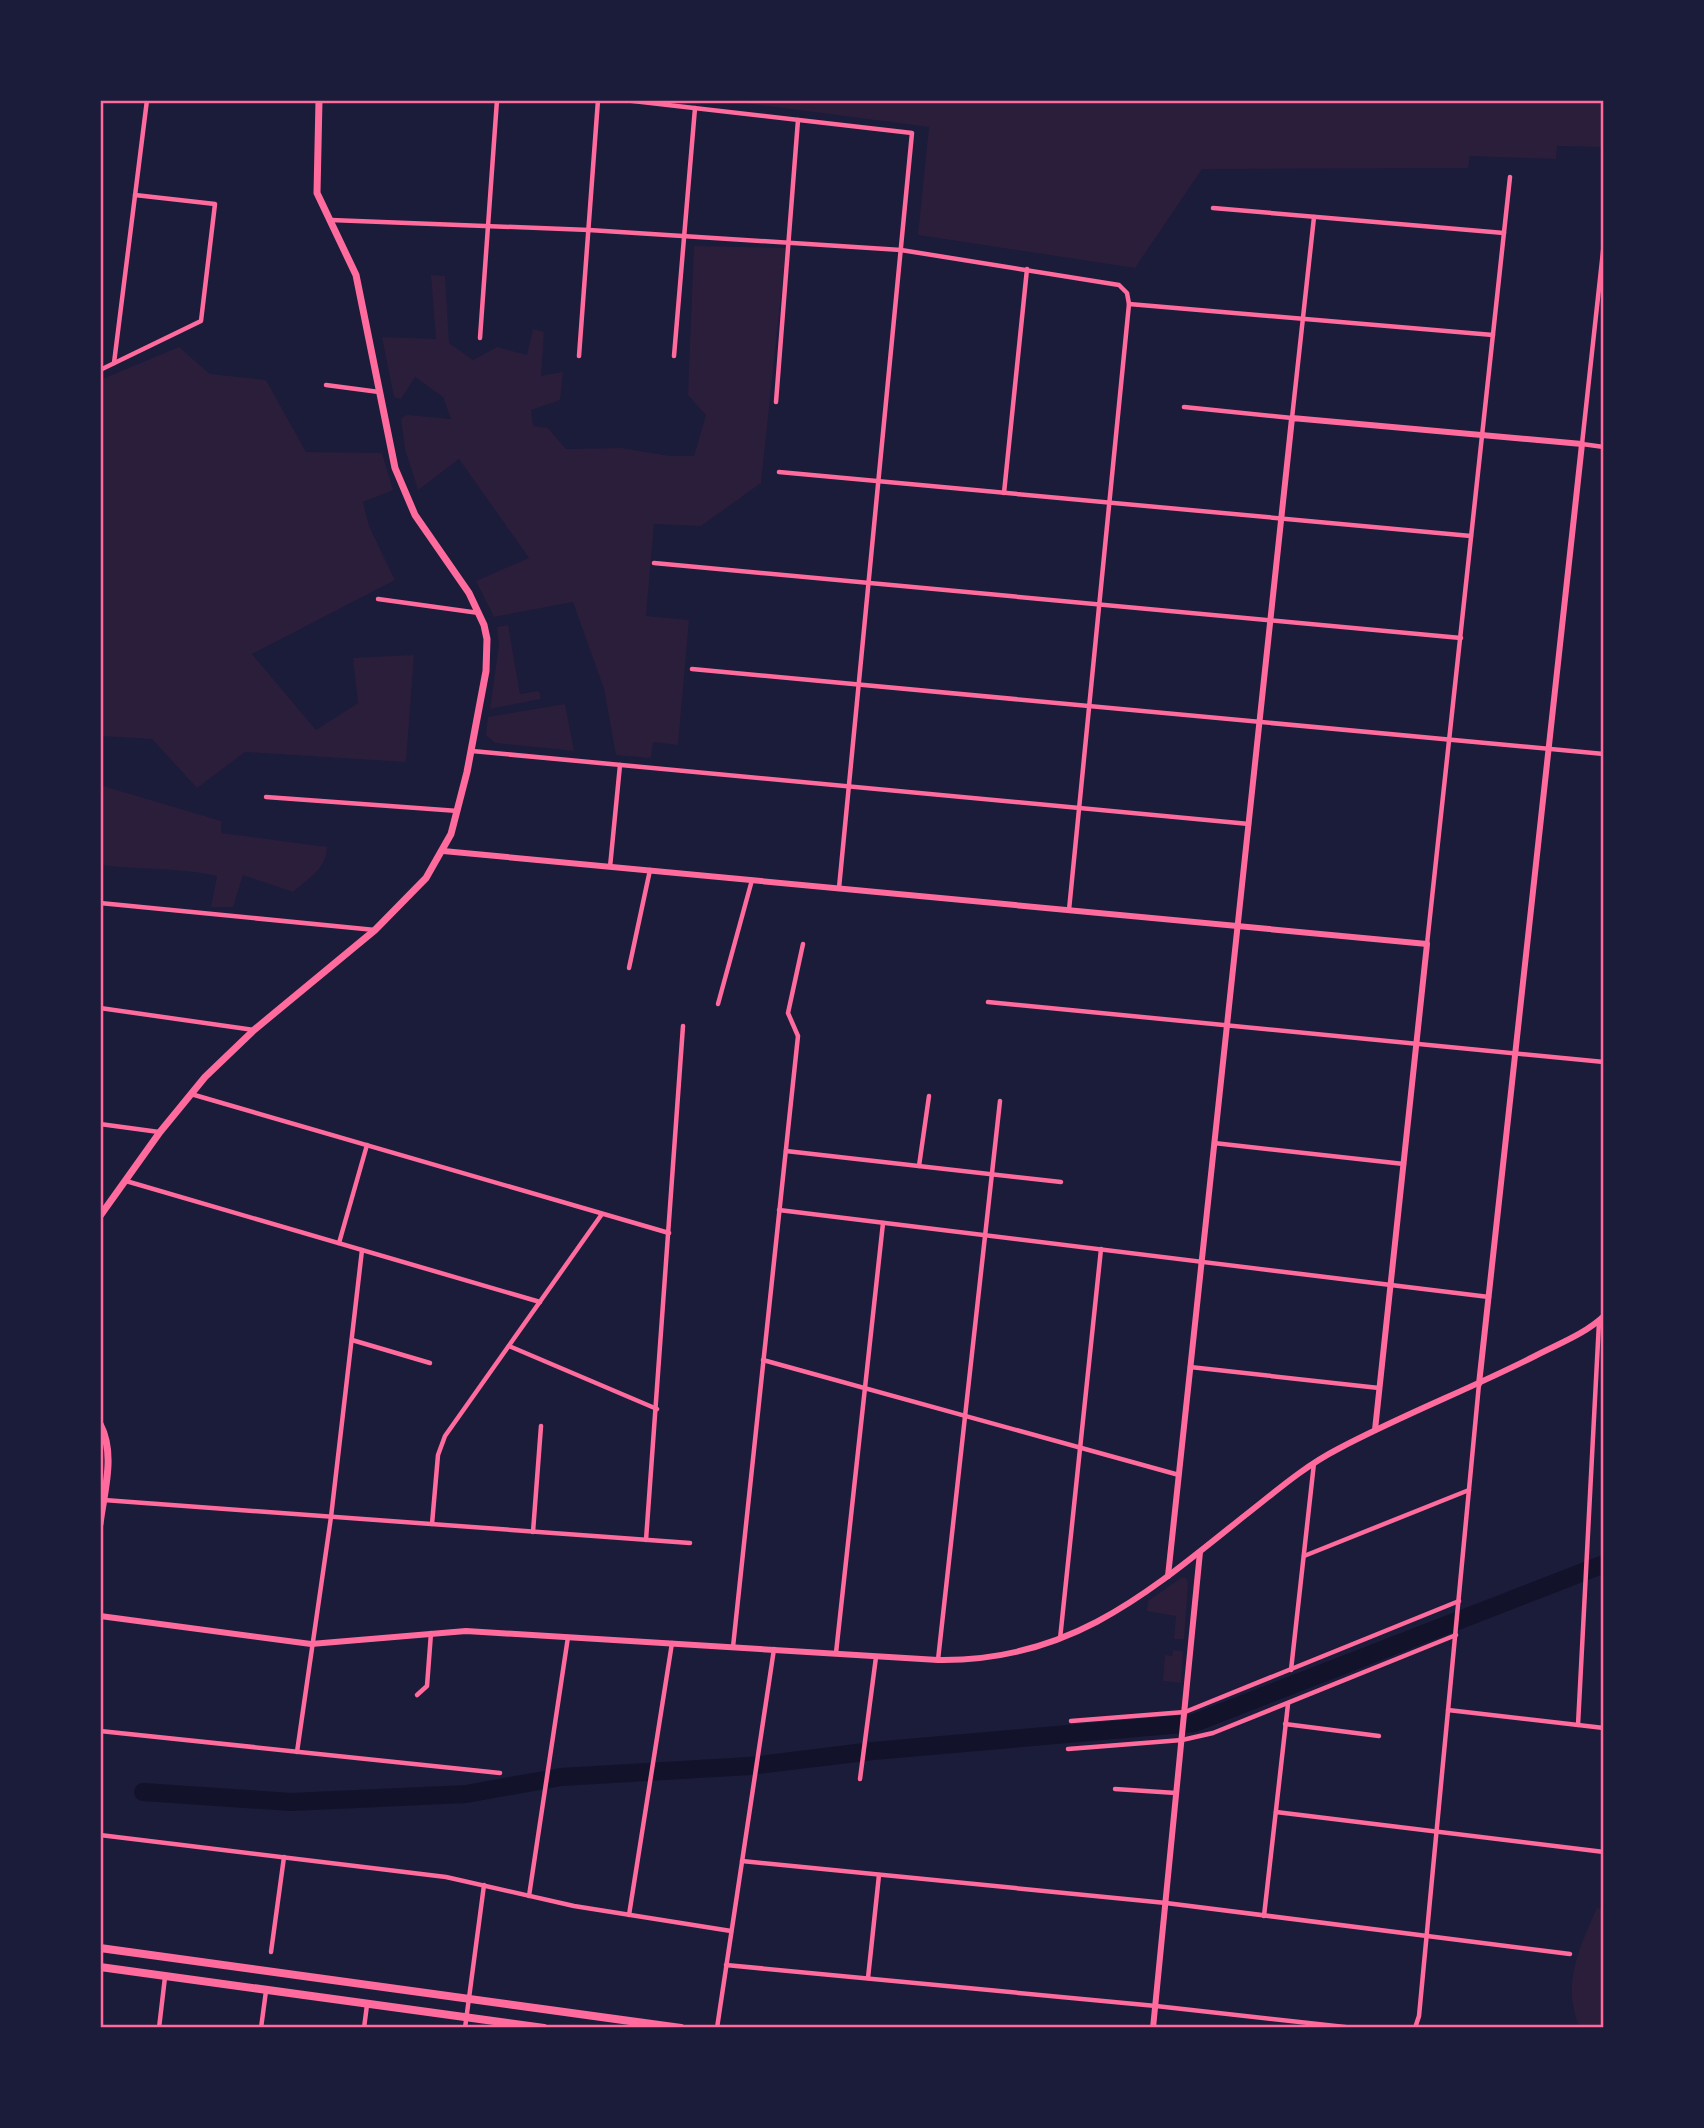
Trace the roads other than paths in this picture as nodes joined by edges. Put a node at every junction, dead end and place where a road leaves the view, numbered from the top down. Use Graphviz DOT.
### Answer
graph roads {
  1 [pos="147,100"];
  2 [pos="319,100"];
  3 [pos="497,100"];
  4 [pos="598,100"];
  5 [pos="624,100"];
  6 [pos="695,108"];
  7 [pos="798,120"];
  8 [pos="1510,177"];
  9 [pos="135,195"];
  10 [pos="1213,208"];
  11 [pos="1314,217"];
  12 [pos="328,220"];
  13 [pos="488,226"];
  14 [pos="589,230"];
  15 [pos="1504,233"];
  16 [pos="684,236"];
  17 [pos="1604,242"];
  18 [pos="788,243"];
  19 [pos="901,250"];
  20 [pos="1027,269"];
  21 [pos="1129,304"];
  22 [pos="1303,319"];
  23 [pos="1493,335"];
  24 [pos="480,338"];
  25 [pos="579,356"];
  26 [pos="674,356"];
  27 [pos="114,363"];
  28 [pos="100,370"];
  29 [pos="326,385"];
  30 [pos="379,393"];
  31 [pos="776,402"];
  32 [pos="1184,407"];
  33 [pos="1292,418"];
  34 [pos="1483,435"];
  35 [pos="1582,444"];
  36 [pos="1604,447"];
  37 [pos="779,472"];
  38 [pos="878,481"];
  39 [pos="1004,493"];
  40 [pos="1110,503"];
  41 [pos="1281,519"];
  42 [pos="1471,536"];
  43 [pos="654,564"];
  44 [pos="868,583"];
  45 [pos="378,599"];
  46 [pos="1099,605"];
  47 [pos="480,613"];
  48 [pos="1270,620"];
  49 [pos="1461,638"];
  50 [pos="692,669"];
  51 [pos="859,685"];
  52 [pos="1089,706"];
  53 [pos="1260,722"];
  54 [pos="1450,739"];
  55 [pos="1549,748"];
  56 [pos="471,751"];
  57 [pos="1604,754"];
  58 [pos="620,765"];
  59 [pos="849,786"];
  60 [pos="266,797"];
  61 [pos="1079,808"];
  62 [pos="458,811"];
  63 [pos="1249,824"];
  64 [pos="443,851"];
  65 [pos="610,867"];
  66 [pos="650,870"];
  67 [pos="751,880"];
  68 [pos="839,888"];
  69 [pos="100,903"];
  70 [pos="1069,910"];
  71 [pos="1238,926"];
  72 [pos="375,930"];
  73 [pos="803,944"];
  74 [pos="1427,944"];
  75 [pos="629,968"];
  76 [pos="988,1002"];
  77 [pos="718,1004"];
  78 [pos="100,1008"];
  79 [pos="1227,1025"];
  80 [pos="684,1026"];
  81 [pos="254,1030"];
  82 [pos="1417,1044"];
  83 [pos="1516,1053"];
  84 [pos="1604,1062"];
  85 [pos="190,1094"];
  86 [pos="929,1096"];
  87 [pos="1000,1101"];
  88 [pos="100,1124"];
  89 [pos="160,1132"];
  90 [pos="1214,1143"];
  91 [pos="367,1145"];
  92 [pos="786,1151"];
  93 [pos="1404,1164"];
  94 [pos="919,1166"];
  95 [pos="992,1174"];
  96 [pos="125,1180"];
  97 [pos="1061,1182"];
  98 [pos="779,1210"];
  99 [pos="602,1213"];
  100 [pos="100,1216"];
  101 [pos="883,1222"];
  102 [pos="670,1233"];
  103 [pos="985,1235"];
  104 [pos="339,1243"];
  105 [pos="1101,1249"];
  106 [pos="362,1250"];
  107 [pos="1202,1261"];
  108 [pos="1391,1284"];
  109 [pos="1489,1297"];
  110 [pos="540,1302"];
  111 [pos="1601,1319"];
  112 [pos="352,1340"];
  113 [pos="509,1346"];
  114 [pos="764,1360"];
  115 [pos="430,1363"];
  116 [pos="1190,1367"];
  117 [pos="1479,1384"];
  118 [pos="865,1388"];
  119 [pos="1379,1388"];
  120 [pos="657,1409"];
  121 [pos="965,1416"];
  122 [pos="100,1424"];
  123 [pos="541,1426"];
  124 [pos="1375,1430"];
  125 [pos="1080,1448"];
  126 [pos="1314,1463"];
  127 [pos="1179,1475"];
  128 [pos="102,1486"];
  129 [pos="1469,1489"];
  130 [pos="103,1500"];
  131 [pos="331,1517"];
  132 [pos="100,1524"];
  133 [pos="432,1524"];
  134 [pos="533,1532"];
  135 [pos="646,1540"];
  136 [pos="690,1544"];
  137 [pos="1200,1552"];
  138 [pos="1304,1556"];
  139 [pos="1168,1576"];
  140 [pos="1459,1601"];
  141 [pos="100,1616"];
  142 [pos="431,1632"];
  143 [pos="1456,1635"];
  144 [pos="568,1636"];
  145 [pos="1059,1640"];
  146 [pos="672,1643"];
  147 [pos="311,1644"];
  148 [pos="733,1647"];
  149 [pos="774,1649"];
  150 [pos="836,1653"];
  151 [pos="876,1656"];
  152 [pos="938,1660"];
  153 [pos="1291,1670"];
  154 [pos="417,1695"];
  155 [pos="1288,1704"];
  156 [pos="1448,1710"];
  157 [pos="1184,1715"];
  158 [pos="1071,1721"];
  159 [pos="1285,1724"];
  160 [pos="1578,1725"];
  161 [pos="1604,1728"];
  162 [pos="100,1731"];
  163 [pos="1379,1736"];
  164 [pos="1182,1740"];
  165 [pos="1068,1749"];
  166 [pos="297,1752"];
  167 [pos="500,1773"];
  168 [pos="860,1779"];
  169 [pos="1115,1789"];
  170 [pos="1177,1793"];
  171 [pos="1276,1812"];
  172 [pos="1437,1831"];
  173 [pos="100,1835"];
  174 [pos="1604,1852"];
  175 [pos="284,1857"];
  176 [pos="742,1861"];
  177 [pos="879,1875"];
  178 [pos="484,1885"];
  179 [pos="529,1896"];
  180 [pos="1166,1903"];
  181 [pos="629,1915"];
  182 [pos="1264,1916"];
  183 [pos="732,1931"];
  184 [pos="1427,1936"];
  185 [pos="100,1948"];
  186 [pos="271,1952"];
  187 [pos="1570,1954"];
  188 [pos="726,1965"];
  189 [pos="100,1967"];
  190 [pos="165,1976"];
  191 [pos="868,1978"];
  192 [pos="266,1990"];
  193 [pos="469,1999"];
  194 [pos="367,2004"];
  195 [pos="1156,2006"];
  196 [pos="467,2018"];
  197 [pos="159,2028"];
  198 [pos="261,2028"];
  199 [pos="364,2028"];
  200 [pos="465,2028"];
  201 [pos="544,2028"];
  202 [pos="681,2028"];
  203 [pos="717,2028"];
  204 [pos="1153,2028"];
  205 [pos="1354,2028"];
  206 [pos="1415,2028"];
  1 -- 9 [label="street"];
  2 -- 12 [label="main road"];
  3 -- 13 [label="street"];
  4 -- 14 [label="street"];
  5 -- 6 [label="street"];
  6 -- 7 [label="street"];
  6 -- 16 [label="street"];
  7 -- 18 [label="street"];
  7 -- 19 [label="street"];
  8 -- 15 [label="street"];
  9 -- 27 [label="street"];
  9 -- 27 [label="street"];
  10 -- 11 [label="street"];
  11 -- 15 [label="street"];
  11 -- 22 [label="street"];
  12 -- 13 [label="street"];
  12 -- 30 [label="main road"];
  13 -- 14 [label="street"];
  13 -- 24 [label="street"];
  14 -- 16 [label="street"];
  14 -- 25 [label="street"];
  15 -- 23 [label="street"];
  16 -- 18 [label="street"];
  16 -- 26 [label="street"];
  17 -- 35 [label="street"];
  18 -- 19 [label="street"];
  18 -- 31 [label="street"];
  19 -- 20 [label="street"];
  19 -- 38 [label="street"];
  20 -- 21 [label="street"];
  20 -- 39 [label="street"];
  21 -- 22 [label="street"];
  21 -- 40 [label="street"];
  22 -- 23 [label="street"];
  22 -- 33 [label="street"];
  23 -- 34 [label="street"];
  27 -- 28 [label="street"];
  29 -- 30 [label="street"];
  30 -- 47 [label="main road"];
  32 -- 33 [label="street"];
  33 -- 34 [label="street"];
  33 -- 41 [label="street"];
  34 -- 35 [label="street"];
  34 -- 42 [label="street"];
  35 -- 36 [label="street"];
  35 -- 55 [label="street"];
  37 -- 38 [label="street"];
  38 -- 39 [label="street"];
  38 -- 44 [label="street"];
  39 -- 40 [label="street"];
  40 -- 41 [label="street"];
  40 -- 46 [label="street"];
  41 -- 42 [label="street"];
  41 -- 48 [label="street"];
  42 -- 49 [label="street"];
  43 -- 44 [label="street"];
  44 -- 46 [label="street"];
  44 -- 51 [label="street"];
  45 -- 47 [label="street"];
  46 -- 48 [label="street"];
  46 -- 52 [label="street"];
  47 -- 56 [label="main road"];
  48 -- 49 [label="street"];
  48 -- 53 [label="street"];
  49 -- 54 [label="street"];
  50 -- 51 [label="street"];
  51 -- 52 [label="street"];
  51 -- 59 [label="street"];
  52 -- 53 [label="street"];
  52 -- 61 [label="street"];
  53 -- 54 [label="street"];
  53 -- 63 [label="street"];
  54 -- 55 [label="street"];
  54 -- 74 [label="street"];
  55 -- 57 [label="street"];
  55 -- 83 [label="street"];
  56 -- 58 [label="street"];
  56 -- 62 [label="main road"];
  58 -- 59 [label="street"];
  58 -- 65 [label="street"];
  59 -- 61 [label="street"];
  59 -- 68 [label="street"];
  60 -- 62 [label="street"];
  61 -- 63 [label="street"];
  61 -- 70 [label="street"];
  62 -- 64 [label="main road"];
  63 -- 71 [label="street"];
  64 -- 65 [label="street"];
  64 -- 72 [label="main road"];
  65 -- 66 [label="street"];
  66 -- 67 [label="street"];
  66 -- 75 [label="street"];
  67 -- 68 [label="street"];
  67 -- 77 [label="street"];
  68 -- 70 [label="street"];
  69 -- 72 [label="street"];
  70 -- 71 [label="street"];
  71 -- 74 [label="street"];
  71 -- 79 [label="street"];
  72 -- 81 [label="main road"];
  73 -- 92 [label="street"];
  74 -- 82 [label="street"];
  76 -- 79 [label="street"];
  78 -- 81 [label="street"];
  79 -- 82 [label="street"];
  79 -- 90 [label="street"];
  80 -- 102 [label="street"];
  81 -- 85 [label="main road"];
  82 -- 83 [label="street"];
  82 -- 93 [label="street"];
  83 -- 84 [label="street"];
  83 -- 109 [label="street"];
  85 -- 89 [label="main road"];
  85 -- 91 [label="street"];
  86 -- 94 [label="street"];
  87 -- 95 [label="street"];
  88 -- 89 [label="street"];
  89 -- 96 [label="main road"];
  90 -- 93 [label="street"];
  90 -- 107 [label="street"];
  91 -- 99 [label="street"];
  91 -- 104 [label="street"];
  92 -- 94 [label="street"];
  92 -- 98 [label="street"];
  93 -- 108 [label="street"];
  94 -- 95 [label="street"];
  95 -- 97 [label="street"];
  95 -- 103 [label="street"];
  96 -- 100 [label="main road"];
  96 -- 104 [label="street"];
  98 -- 101 [label="street"];
  98 -- 114 [label="street"];
  99 -- 102 [label="street"];
  99 -- 110 [label="street"];
  101 -- 103 [label="street"];
  101 -- 118 [label="street"];
  102 -- 120 [label="street"];
  103 -- 105 [label="street"];
  103 -- 121 [label="street"];
  104 -- 106 [label="street"];
  105 -- 107 [label="street"];
  105 -- 125 [label="street"];
  106 -- 110 [label="street"];
  106 -- 112 [label="street"];
  107 -- 108 [label="street"];
  107 -- 116 [label="street"];
  108 -- 109 [label="street"];
  108 -- 119 [label="street"];
  109 -- 117 [label="street"];
  110 -- 113 [label="street"];
  111 -- 117 [label="street"];
  111 -- 160 [label="street"];
  112 -- 115 [label="street"];
  112 -- 131 [label="street"];
  113 -- 120 [label="street"];
  113 -- 133 [label="street"];
  114 -- 118 [label="street"];
  114 -- 148 [label="street"];
  116 -- 119 [label="street"];
  116 -- 127 [label="street"];
  117 -- 124 [label="street"];
  117 -- 129 [label="street"];
  118 -- 121 [label="street"];
  118 -- 150 [label="street"];
  119 -- 124 [label="street"];
  120 -- 135 [label="street"];
  121 -- 125 [label="street"];
  121 -- 152 [label="street"];
  122 -- 128 [label="main road"];
  123 -- 134 [label="street"];
  124 -- 126 [label="street"];
  125 -- 127 [label="street"];
  125 -- 145 [label="street"];
  126 -- 137 [label="street"];
  126 -- 138 [label="street"];
  127 -- 139 [label="street"];
  128 -- 130 [label="main road"];
  129 -- 138 [label="street"];
  129 -- 140 [label="street"];
  130 -- 131 [label="street"];
  130 -- 132 [label="main road"];
  131 -- 133 [label="street"];
  131 -- 147 [label="street"];
  133 -- 134 [label="street"];
  134 -- 135 [label="street"];
  135 -- 136 [label="street"];
  137 -- 139 [label="street"];
  137 -- 157 [label="street"];
  138 -- 153 [label="street"];
  139 -- 145 [label="street"];
  140 -- 143 [label="street"];
  140 -- 153 [label="street"];
  141 -- 147 [label="street"];
  142 -- 144 [label="street"];
  142 -- 147 [label="street"];
  142 -- 154 [label="street"];
  143 -- 155 [label="street"];
  143 -- 156 [label="street"];
  144 -- 146 [label="street"];
  144 -- 179 [label="street"];
  145 -- 152 [label="street"];
  146 -- 148 [label="street"];
  146 -- 181 [label="street"];
  147 -- 166 [label="street"];
  148 -- 149 [label="street"];
  149 -- 150 [label="street"];
  149 -- 176 [label="street"];
  150 -- 151 [label="street"];
  151 -- 152 [label="street"];
  151 -- 168 [label="street"];
  153 -- 157 [label="street"];
  155 -- 159 [label="street"];
  155 -- 164 [label="street"];
  156 -- 160 [label="street"];
  156 -- 172 [label="street"];
  157 -- 158 [label="street"];
  157 -- 164 [label="street"];
  159 -- 163 [label="street"];
  159 -- 171 [label="street"];
  160 -- 161 [label="street"];
  162 -- 166 [label="street"];
  164 -- 165 [label="street"];
  164 -- 170 [label="street"];
  166 -- 167 [label="street"];
  169 -- 170 [label="street"];
  170 -- 180 [label="street"];
  171 -- 172 [label="street"];
  171 -- 182 [label="street"];
  172 -- 174 [label="street"];
  172 -- 184 [label="street"];
  173 -- 175 [label="street"];
  175 -- 178 [label="street"];
  175 -- 186 [label="street"];
  176 -- 177 [label="street"];
  176 -- 183 [label="street"];
  177 -- 180 [label="street"];
  177 -- 191 [label="street"];
  178 -- 179 [label="street"];
  178 -- 193 [label="street"];
  179 -- 181 [label="street"];
  180 -- 182 [label="street"];
  180 -- 195 [label="street"];
  181 -- 183 [label="street"];
  182 -- 184 [label="street"];
  183 -- 188 [label="street"];
  184 -- 187 [label="street"];
  184 -- 206 [label="street"];
  185 -- 193 [label="main road"];
  188 -- 191 [label="street"];
  188 -- 203 [label="street"];
  189 -- 190 [label="main road"];
  190 -- 192 [label="main road"];
  190 -- 197 [label="street"];
  191 -- 195 [label="street"];
  192 -- 194 [label="main road"];
  192 -- 198 [label="street"];
  193 -- 196 [label="street"];
  193 -- 202 [label="main road"];
  194 -- 196 [label="main road"];
  194 -- 199 [label="street"];
  195 -- 204 [label="street"];
  195 -- 205 [label="street"];
  196 -- 200 [label="street"];
  196 -- 201 [label="main road"];
}
